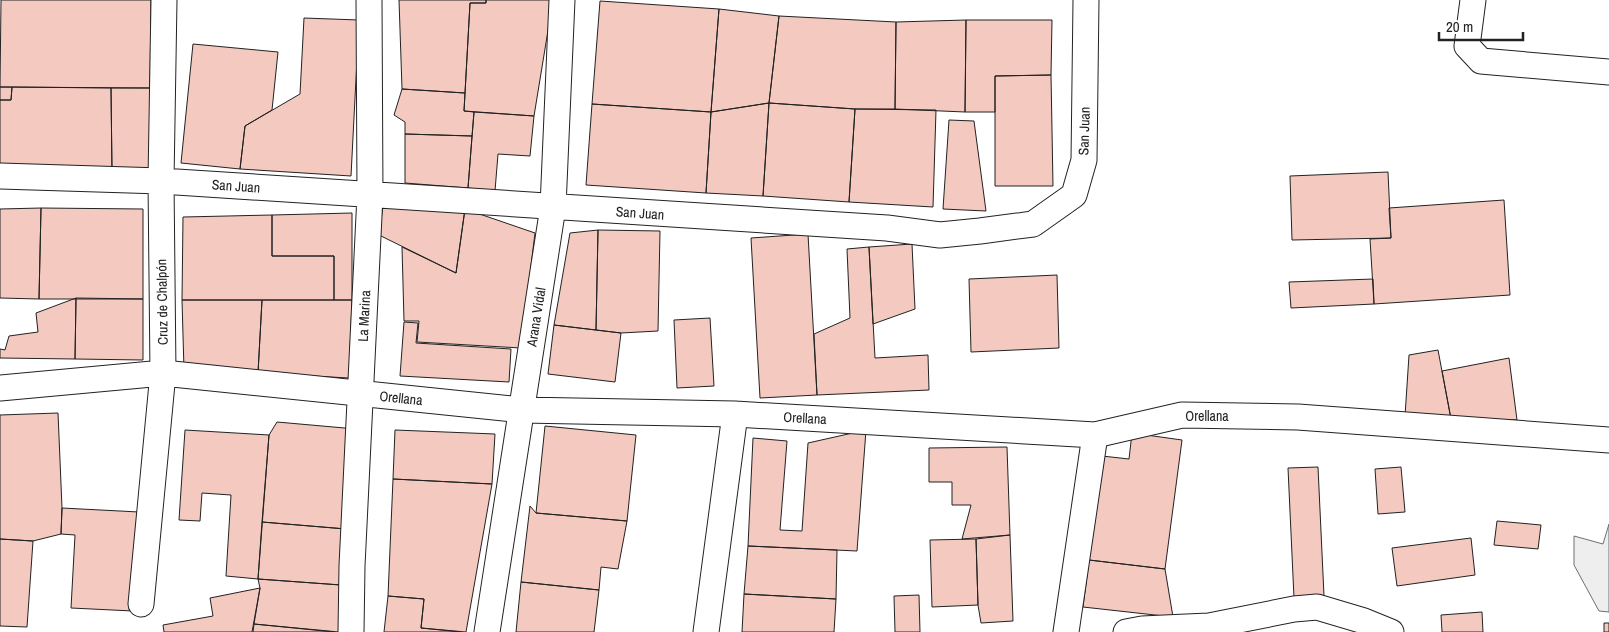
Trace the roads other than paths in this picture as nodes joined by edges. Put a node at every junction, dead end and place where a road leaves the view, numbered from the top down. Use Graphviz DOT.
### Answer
graph roads {
  1 [pos="164,0"];
  2 [pos="369,0"];
  3 [pos="562,0"];
  4 [pos="1086,0"];
  5 [pos="1473,0"];
  6 [pos="1609,72"];
  7 [pos="0,176"];
  8 [pos="161,181"];
  9 [pos="370,195"];
  10 [pos="553,207"];
  11 [pos="163,372"];
  12 [pos="0,388"];
  13 [pos="361,394"];
  14 [pos="522,410"];
  15 [pos="735,414"];
  16 [pos="1095,435"];
  17 [pos="1609,440"];
  18 [pos="141,604"];
  19 [pos="352,632"];
  20 [pos="487,632"];
  21 [pos="706,632"];
  22 [pos="1066,632"];
  23 [pos="1126,632"];
  24 [pos="1391,632"];
  1 -- 8 [label="street, Cruz de Chalpón"];
  2 -- 9 [label="street, La Marina"];
  3 -- 10 [label="street, Arana Vidal"];
  4 -- 10 [label="street, San Juan"];
  5 -- 6 [label="street"];
  7 -- 8 [label="street, San Juan"];
  8 -- 9 [label="street, San Juan"];
  8 -- 11 [label="street, Cruz de Chalpón"];
  9 -- 10 [label="street, San Juan"];
  9 -- 13 [label="street, La Marina"];
  10 -- 14 [label="street, Arana Vidal"];
  11 -- 12 [label="street, Orellana"];
  11 -- 13 [label="street, Orellana"];
  11 -- 18 [label="street, Cruz de Chalpón"];
  13 -- 14 [label="street, Orellana"];
  13 -- 19 [label="street, La Marina"];
  14 -- 15 [label="street, Orellana"];
  14 -- 20 [label="street, Arana Vidal"];
  15 -- 16 [label="street, Orellana"];
  15 -- 21 [label="street"];
  16 -- 17 [label="street, Orellana"];
  16 -- 22 [label="street"];
  23 -- 24 [label="street"];
}
